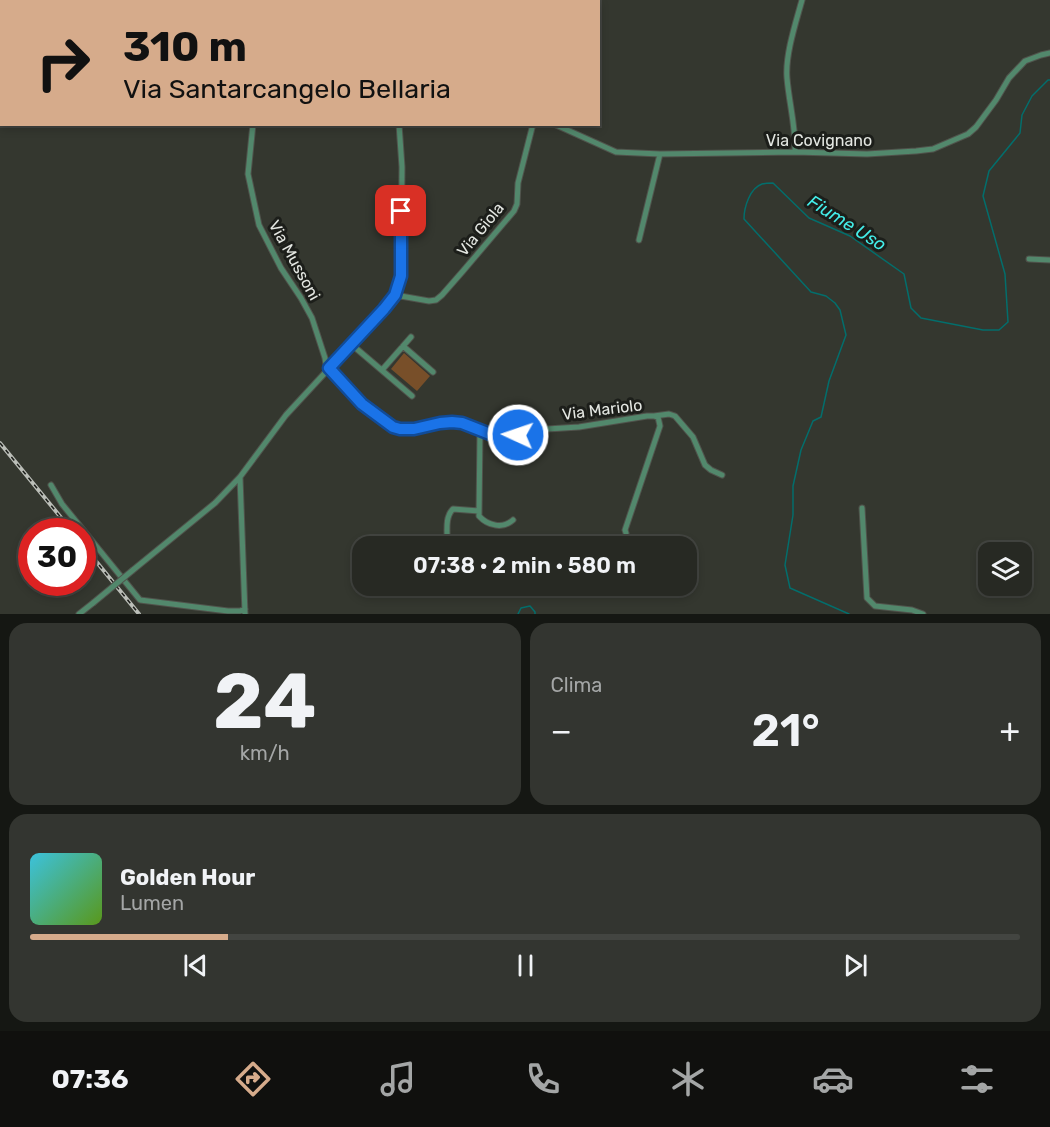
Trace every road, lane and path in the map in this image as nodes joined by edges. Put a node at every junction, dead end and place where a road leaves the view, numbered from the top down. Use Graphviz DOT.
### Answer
graph roads {
  1 [pos="802,0"];
  2 [pos="1050,53"];
  3 [pos="253,126"];
  4 [pos="399,126"];
  5 [pos="532,126"];
  6 [pos="558,126"];
  7 [pos="795,152"];
  8 [pos="660,154"];
  9 [pos="639,240"];
  10 [pos="1029,259"];
  11 [pos="1050,260"];
  12 [pos="395,295"];
  13 [pos="411,337"];
  14 [pos="351,344"];
  15 [pos="403,346"];
  16 [pos="328,369"];
  17 [pos="382,370"];
  18 [pos="433,372"];
  19 [pos="412,396"];
  20 [pos="654,416"];
  21 [pos="480,431"];
  22 [pos="722,475"];
  23 [pos="240,477"];
  24 [pos="51,485"];
  25 [pos="862,508"];
  26 [pos="479,510"];
  27 [pos="513,519"];
  28 [pos="626,533"];
  29 [pos="447,536"];
  30 [pos="245,611"];
  31 [pos="79,614"];
  32 [pos="923,614"];
  1 -- 7 [label="street"];
  2 -- 7 [label="street, Via Covignano"];
  3 -- 16 [label="street, Via Mussoni"];
  4 -- 12 [label="street"];
  5 -- 12 [label="street, Via Giola"];
  6 -- 8 [label="street, Via Covignano"];
  7 -- 8 [label="street, Via Covignano"];
  8 -- 9 [label="street"];
  10 -- 11 [label="street"];
  12 -- 14 [label="street"];
  13 -- 15 [label="street"];
  14 -- 16 [label="street"];
  14 -- 17 [label="street"];
  15 -- 17 [label="street"];
  15 -- 18 [label="street"];
  16 -- 21 [label="street, Via Mariolo"];
  16 -- 23 [label="street"];
  17 -- 19 [label="street"];
  20 -- 21 [label="street, Via Mariolo"];
  20 -- 22 [label="street, Via Mariolo"];
  20 -- 28 [label="street, Via Mariolo"];
  21 -- 26 [label="street"];
  23 -- 30 [label="street"];
  23 -- 31 [label="street, bridge"];
  24 -- 30 [label="street"];
  25 -- 32 [label="street"];
  26 -- 27 [label="street"];
  26 -- 29 [label="street"];
}
